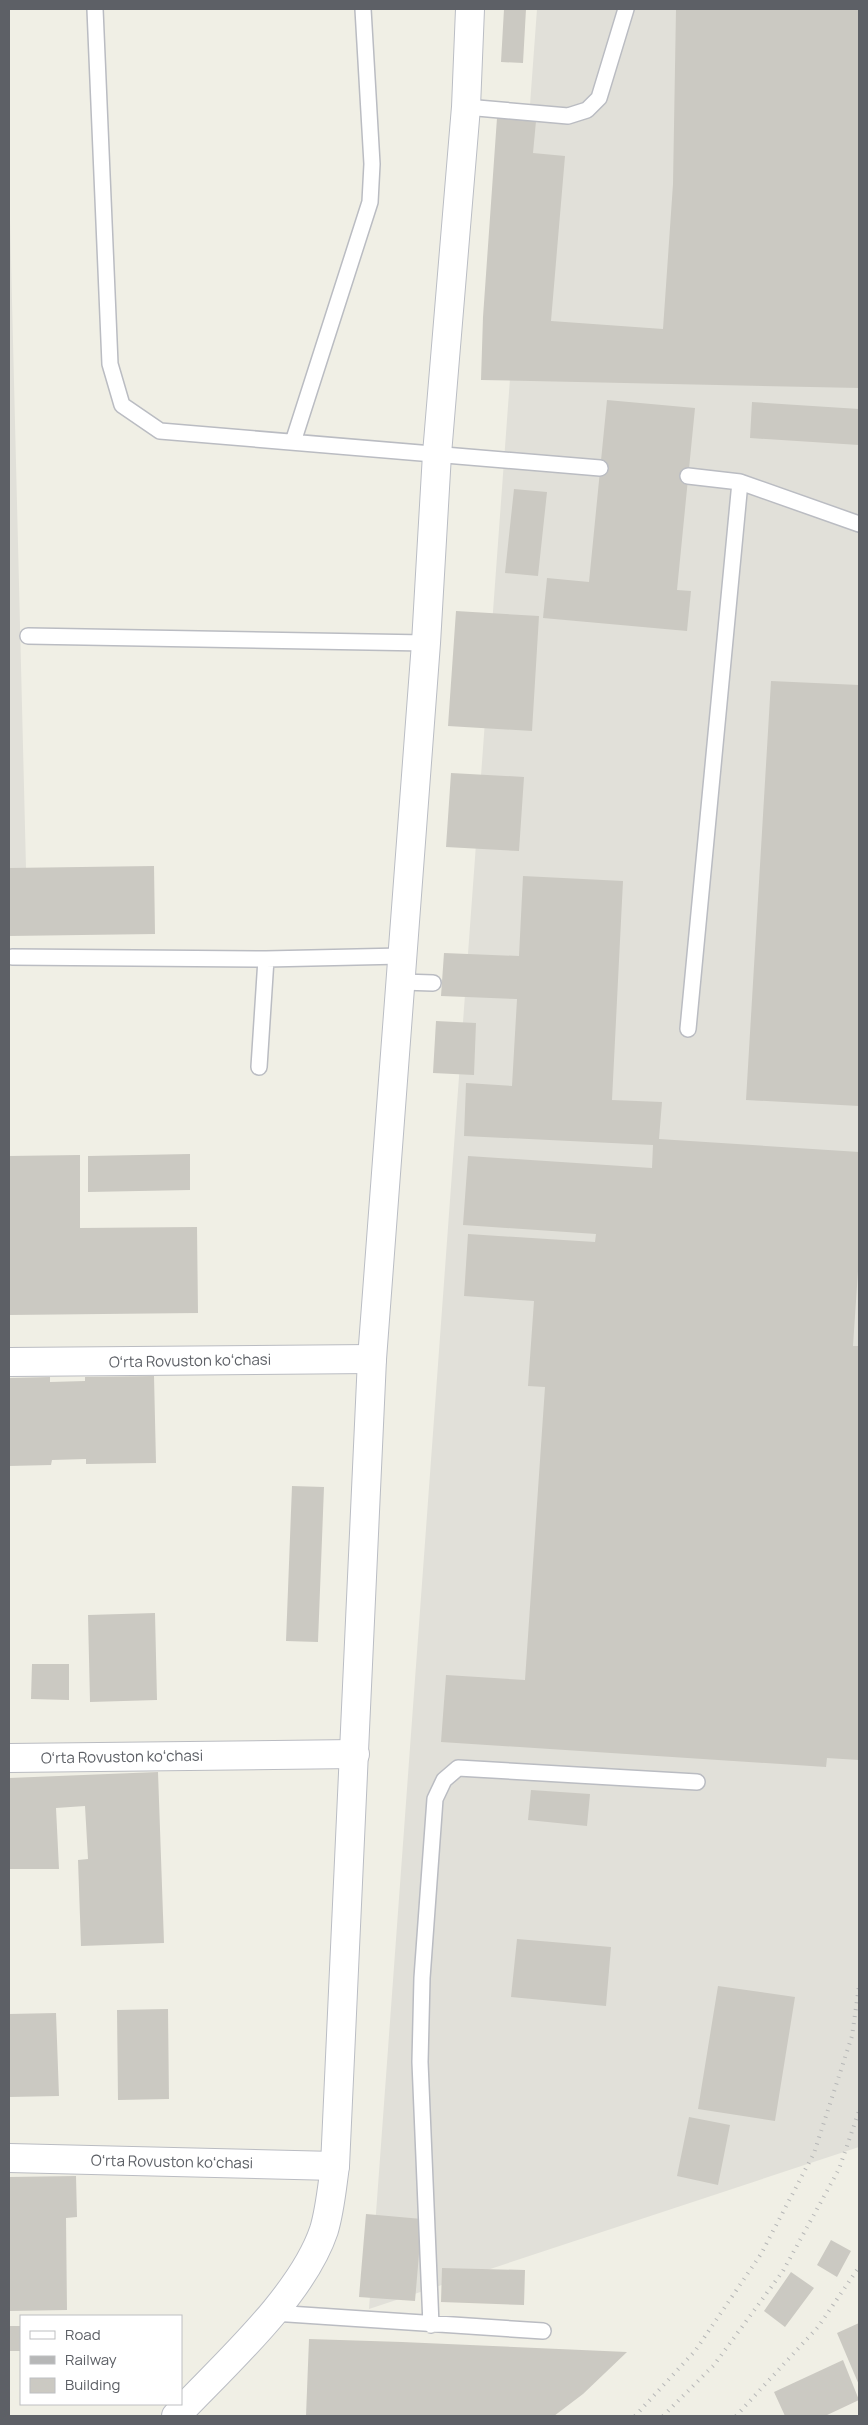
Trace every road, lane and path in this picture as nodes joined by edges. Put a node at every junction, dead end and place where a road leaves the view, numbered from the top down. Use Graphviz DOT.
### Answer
graph roads {
  1 [pos="95,9"];
  2 [pos="363,9"];
  3 [pos="470,9"];
  4 [pos="626,9"];
  5 [pos="466,107"];
  6 [pos="293,442"];
  7 [pos="437,454"];
  8 [pos="600,468"];
  9 [pos="688,476"];
  10 [pos="740,482"];
  11 [pos="859,524"];
  12 [pos="28,636"];
  13 [pos="426,643"];
  14 [pos="12,957"];
  15 [pos="266,959"];
  16 [pos="402,969"];
  17 [pos="433,983"];
  18 [pos="688,1029"];
  19 [pos="259,1068"];
  20 [pos="372,1359"];
  21 [pos="9,1362"];
  22 [pos="354,1754"];
  23 [pos="9,1758"];
  24 [pos="697,1782"];
  25 [pos="9,2158"];
  26 [pos="336,2166"];
  27 [pos="273,2313"];
  28 [pos="431,2325"];
  29 [pos="543,2331"];
  30 [pos="176,2416"];
  1 -- 6 [label="lane"];
  2 -- 6 [label="lane"];
  3 -- 5 [label="street"];
  4 -- 5 [label="lane"];
  5 -- 7 [label="street"];
  6 -- 7 [label="lane"];
  7 -- 8 [label="lane"];
  7 -- 13 [label="street"];
  9 -- 10 [label="lane"];
  10 -- 11 [label="lane"];
  10 -- 18 [label="lane"];
  12 -- 13 [label="lane"];
  13 -- 16 [label="street"];
  14 -- 15 [label="lane"];
  15 -- 16 [label="lane"];
  15 -- 19 [label="lane"];
  16 -- 17 [label="lane"];
  16 -- 20 [label="street"];
  20 -- 21 [label="street, Oʻrta Rovuston koʻchasi"];
  20 -- 22 [label="street"];
  22 -- 23 [label="street, Oʻrta Rovuston koʻchasi"];
  22 -- 26 [label="street"];
  24 -- 28 [label="lane"];
  25 -- 26 [label="street, Oʻrta Rovuston koʻchasi"];
  26 -- 27 [label="street"];
  27 -- 28 [label="lane"];
  27 -- 30 [label="street"];
  28 -- 29 [label="lane"];
}
